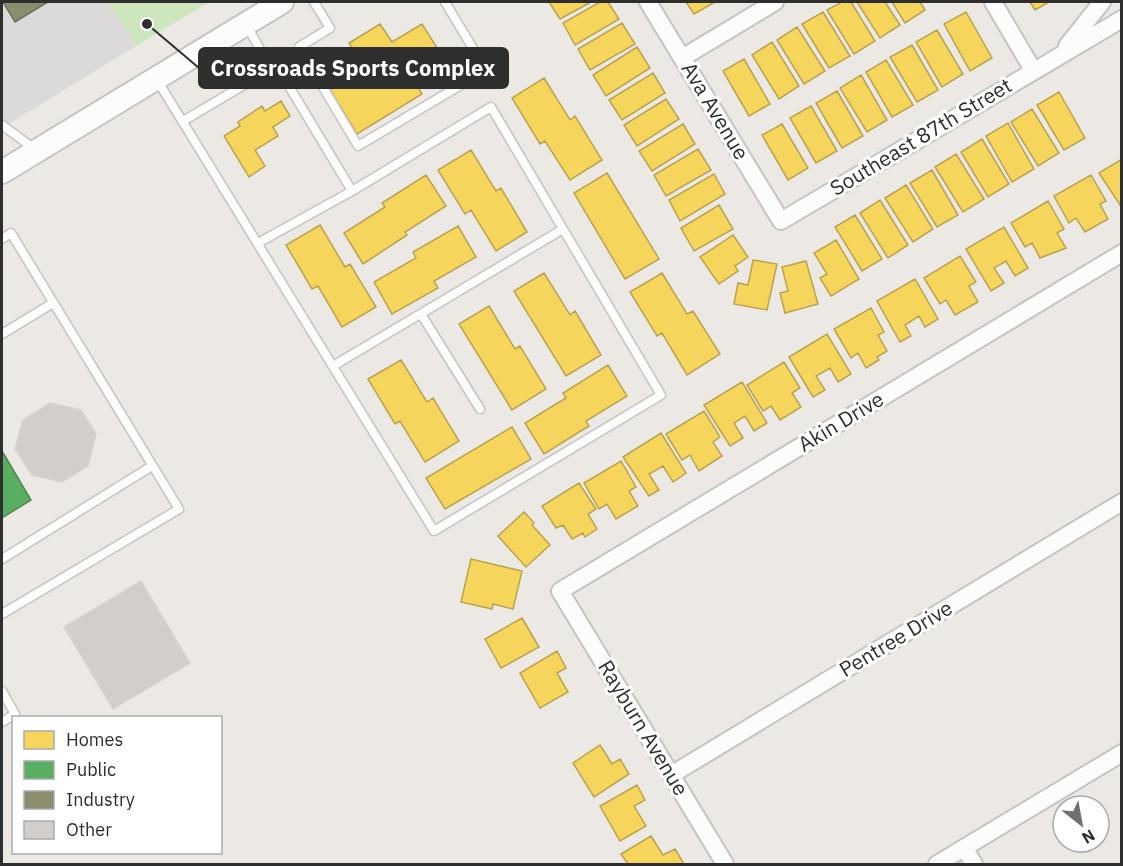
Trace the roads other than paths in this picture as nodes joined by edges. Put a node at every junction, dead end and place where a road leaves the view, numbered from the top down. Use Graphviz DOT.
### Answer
graph roads {
  1 [pos="282,2"];
  2 [pos="314,2"];
  3 [pos="445,2"];
  4 [pos="648,2"];
  5 [pos="775,2"];
  6 [pos="993,2"];
  7 [pos="1102,2"];
  8 [pos="1122,19"];
  9 [pos="246,23"];
  10 [pos="1060,53"];
  11 [pos="682,58"];
  12 [pos="271,69"];
  13 [pos="1033,70"];
  14 [pos="156,78"];
  15 [pos="183,121"];
  16 [pos="2,125"];
  17 [pos="37,150"];
  18 [pos="2,172"];
  19 [pos="352,191"];
  20 [pos="781,221"];
  21 [pos="563,229"];
  22 [pos="2,239"];
  23 [pos="258,243"];
  24 [pos="1122,253"];
  25 [pos="53,303"];
  26 [pos="421,314"];
  27 [pos="2,334"];
  28 [pos="333,366"];
  29 [pos="480,410"];
  30 [pos="152,466"];
  31 [pos="1122,502"];
  32 [pos="2,559"];
  33 [pos="560,591"];
  34 [pos="2,614"];
  35 [pos="2,692"];
  36 [pos="2,722"];
  37 [pos="1122,753"];
  38 [pos="671,775"];
  39 [pos="964,848"];
  40 [pos="725,864"];
  41 [pos="937,864"];
  42 [pos="974,864"];
  1 -- 9 [label="main road"];
  2 -- 3 [label="lane"];
  4 -- 11 [label="street, Ava Avenue"];
  5 -- 11 [label="street"];
  6 -- 13 [label="street"];
  7 -- 10 [label="street, Southeast 87th Street"];
  8 -- 10 [label="street, Southeast 87th Street"];
  9 -- 12 [label="lane"];
  9 -- 14 [label="main road"];
  10 -- 13 [label="street, Southeast 87th Street"];
  11 -- 20 [label="street, Ava Avenue"];
  12 -- 15 [label="lane"];
  12 -- 19 [label="lane"];
  13 -- 20 [label="street, Southeast 87th Street"];
  14 -- 15 [label="lane"];
  14 -- 17 [label="main road"];
  15 -- 23 [label="lane"];
  16 -- 17 [label="lane"];
  17 -- 18 [label="main road"];
  19 -- 21 [label="lane"];
  19 -- 23 [label="lane"];
  21 -- 26 [label="lane"];
  21 -- 28 [label="lane"];
  22 -- 25 [label="lane"];
  23 -- 28 [label="lane"];
  24 -- 33 [label="street, Akin Drive"];
  25 -- 27 [label="lane"];
  25 -- 30 [label="lane"];
  26 -- 28 [label="lane"];
  26 -- 29 [label="lane"];
  30 -- 32 [label="lane"];
  30 -- 34 [label="lane"];
  31 -- 38 [label="street, Pentree Drive"];
  33 -- 38 [label="street, Rayburn Avenue"];
  35 -- 36 [label="lane"];
  37 -- 39 [label="street"];
  38 -- 40 [label="street, Rayburn Avenue"];
  39 -- 41 [label="street"];
  39 -- 42 [label="street"];
}
